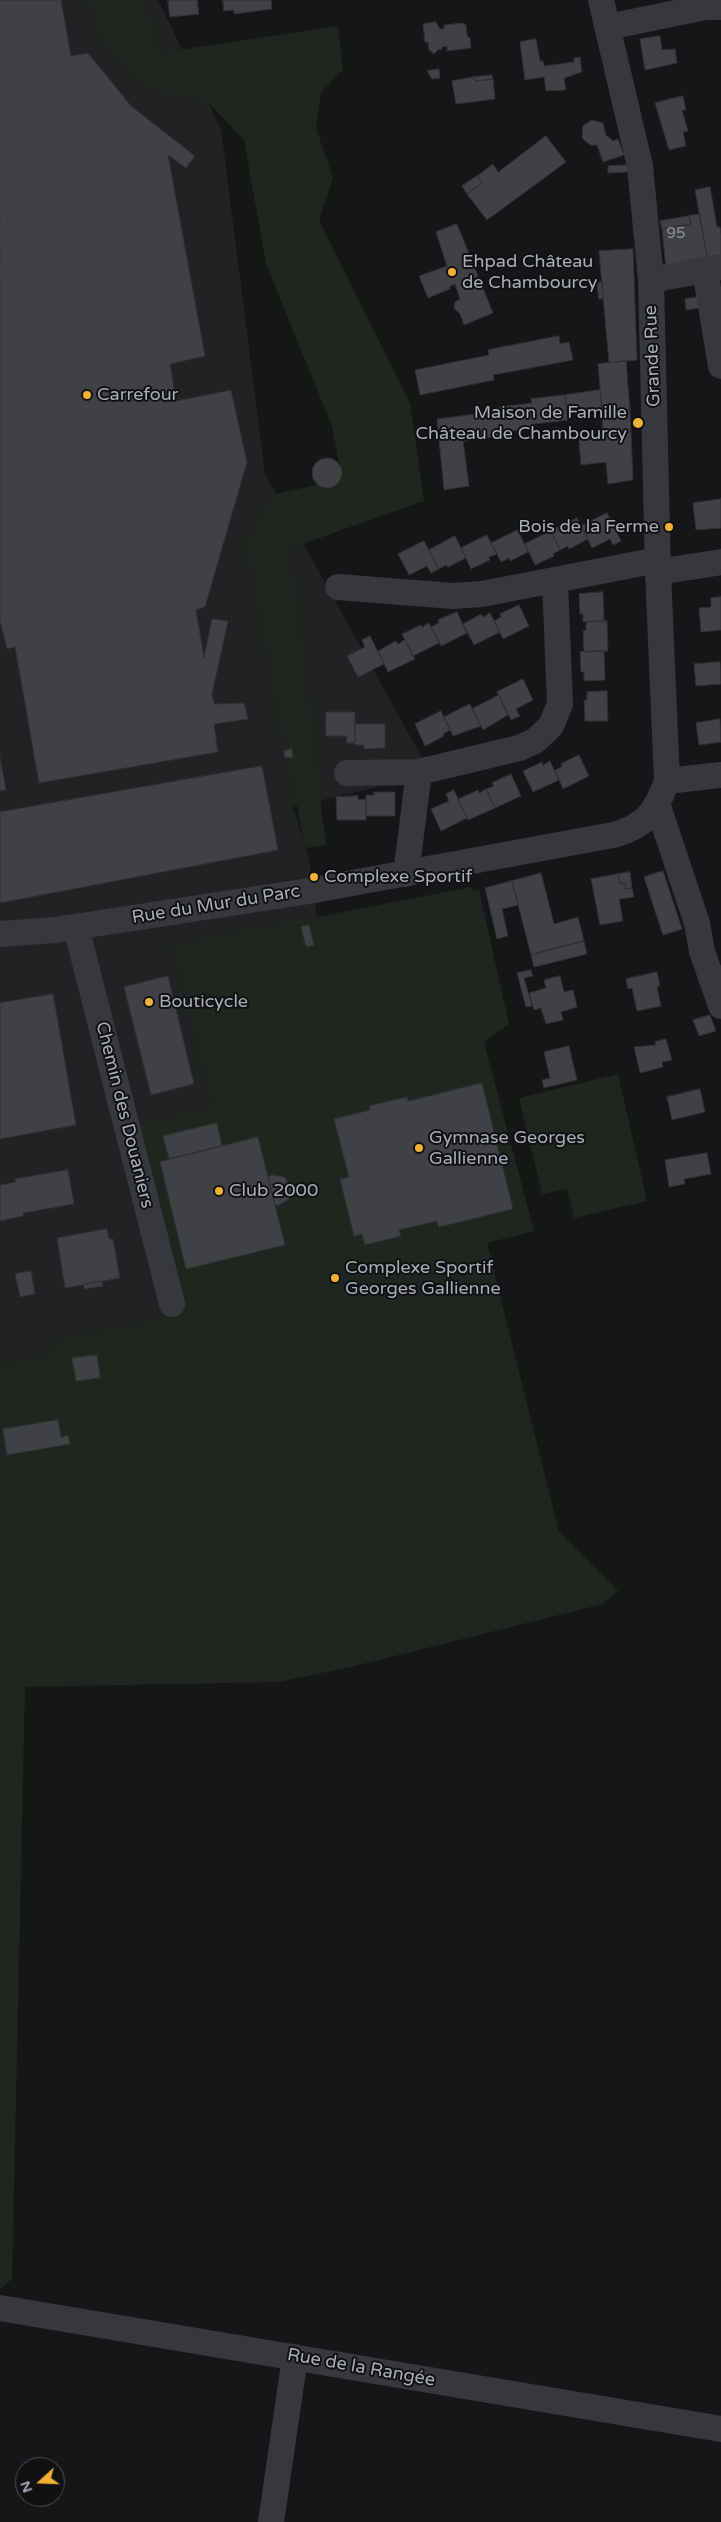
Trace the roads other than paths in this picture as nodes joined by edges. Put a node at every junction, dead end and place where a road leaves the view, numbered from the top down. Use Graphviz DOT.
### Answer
graph roads {
  1 [pos="607,1"];
  2 [pos="721,7"];
  3 [pos="608,28"];
  4 [pos="713,268"];
  5 [pos="651,280"];
  6 [pos="721,366"];
  7 [pos="721,562"];
  8 [pos="658,566"];
  9 [pos="555,580"];
  10 [pos="338,587"];
  11 [pos="419,772"];
  12 [pos="347,773"];
  13 [pos="721,775"];
  14 [pos="667,781"];
  15 [pos="658,806"];
  16 [pos="406,874"];
  17 [pos="76,927"];
  18 [pos="0,934"];
  19 [pos="721,1006"];
  20 [pos="172,1304"];
  21 [pos="0,2308"];
  22 [pos="295,2357"];
  23 [pos="721,2428"];
  24 [pos="272,2522"];
  1 -- 3 [label="street, Grande Rue"];
  2 -- 3 [label="street"];
  3 -- 5 [label="street, Grande Rue"];
  4 -- 5 [label="street"];
  4 -- 6 [label="street"];
  5 -- 8 [label="street, Grande Rue"];
  7 -- 8 [label="street"];
  8 -- 9 [label="street"];
  8 -- 14 [label="street, Grande Rue"];
  9 -- 10 [label="street"];
  9 -- 11 [label="street"];
  11 -- 12 [label="street"];
  11 -- 16 [label="street"];
  13 -- 14 [label="street"];
  14 -- 15 [label="street, Grande Rue"];
  15 -- 16 [label="street, Rue du Mur du Parc"];
  15 -- 19 [label="street"];
  16 -- 17 [label="street, Rue du Mur du Parc"];
  17 -- 18 [label="street, Rue du Mur du Parc"];
  17 -- 20 [label="street, Chemin des Douaniers"];
  21 -- 22 [label="street, Rue de la Rangée"];
  22 -- 23 [label="street, Rue de la Rangée"];
  22 -- 24 [label="street"];
}
